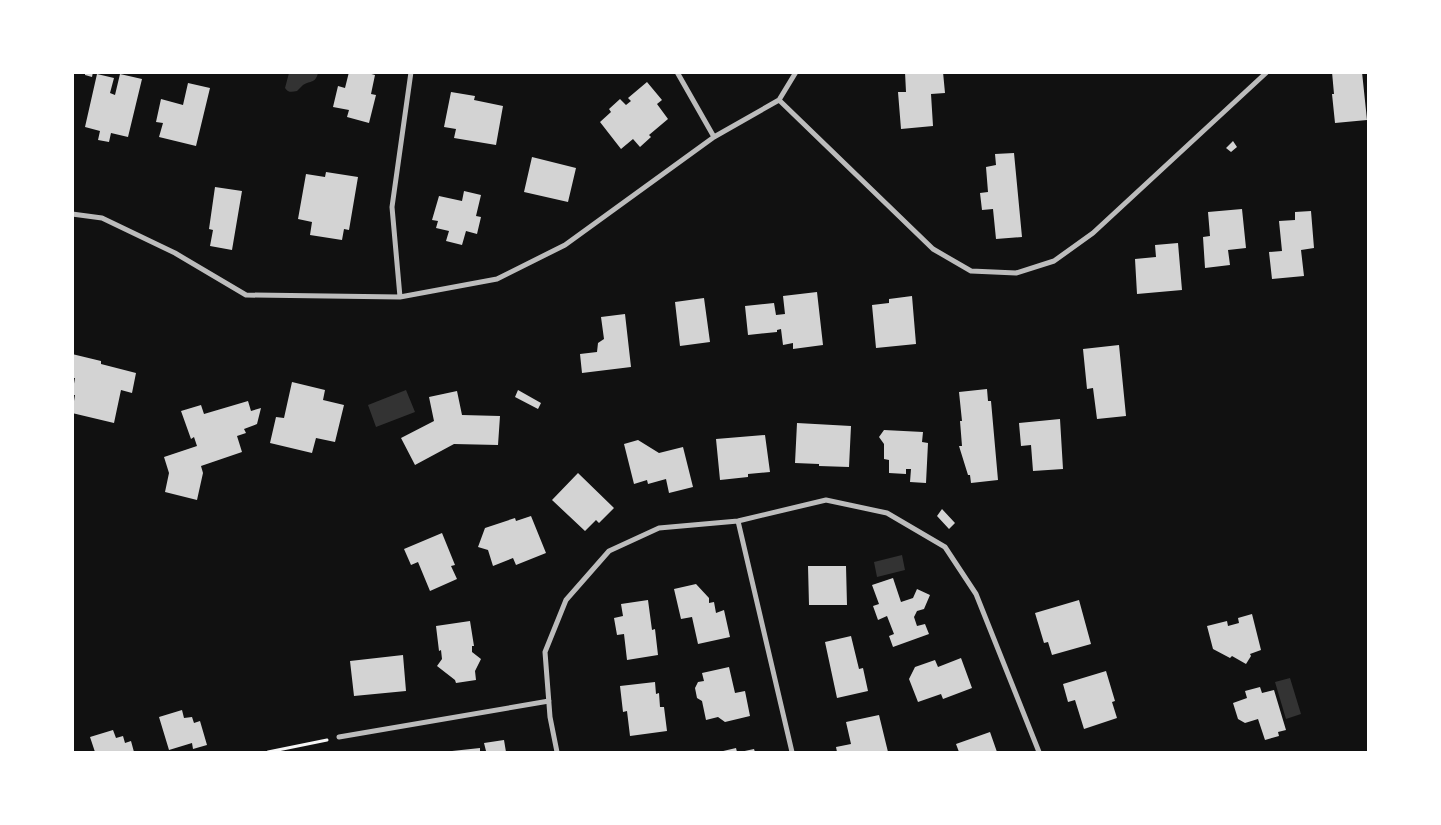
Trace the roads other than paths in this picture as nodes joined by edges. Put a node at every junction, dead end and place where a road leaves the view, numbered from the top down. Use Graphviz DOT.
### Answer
graph roads {
  1 [pos="410,72"];
  2 [pos="677,72"];
  3 [pos="796,72"];
  4 [pos="1267,72"];
  5 [pos="779,100"];
  6 [pos="714,137"];
  7 [pos="72,214"];
  8 [pos="400,297"];
  9 [pos="738,521"];
  10 [pos="549,701"];
  11 [pos="339,737"];
  12 [pos="557,752"];
  13 [pos="792,752"];
  14 [pos="1040,752"];
  1 -- 8 [label="street"];
  2 -- 6 [label="street"];
  3 -- 5 [label="street"];
  4 -- 5 [label="street"];
  5 -- 6 [label="street"];
  6 -- 8 [label="street"];
  7 -- 8 [label="street"];
  9 -- 10 [label="street"];
  9 -- 13 [label="street"];
  9 -- 14 [label="street"];
  10 -- 11 [label="street"];
  10 -- 12 [label="street"];
}
